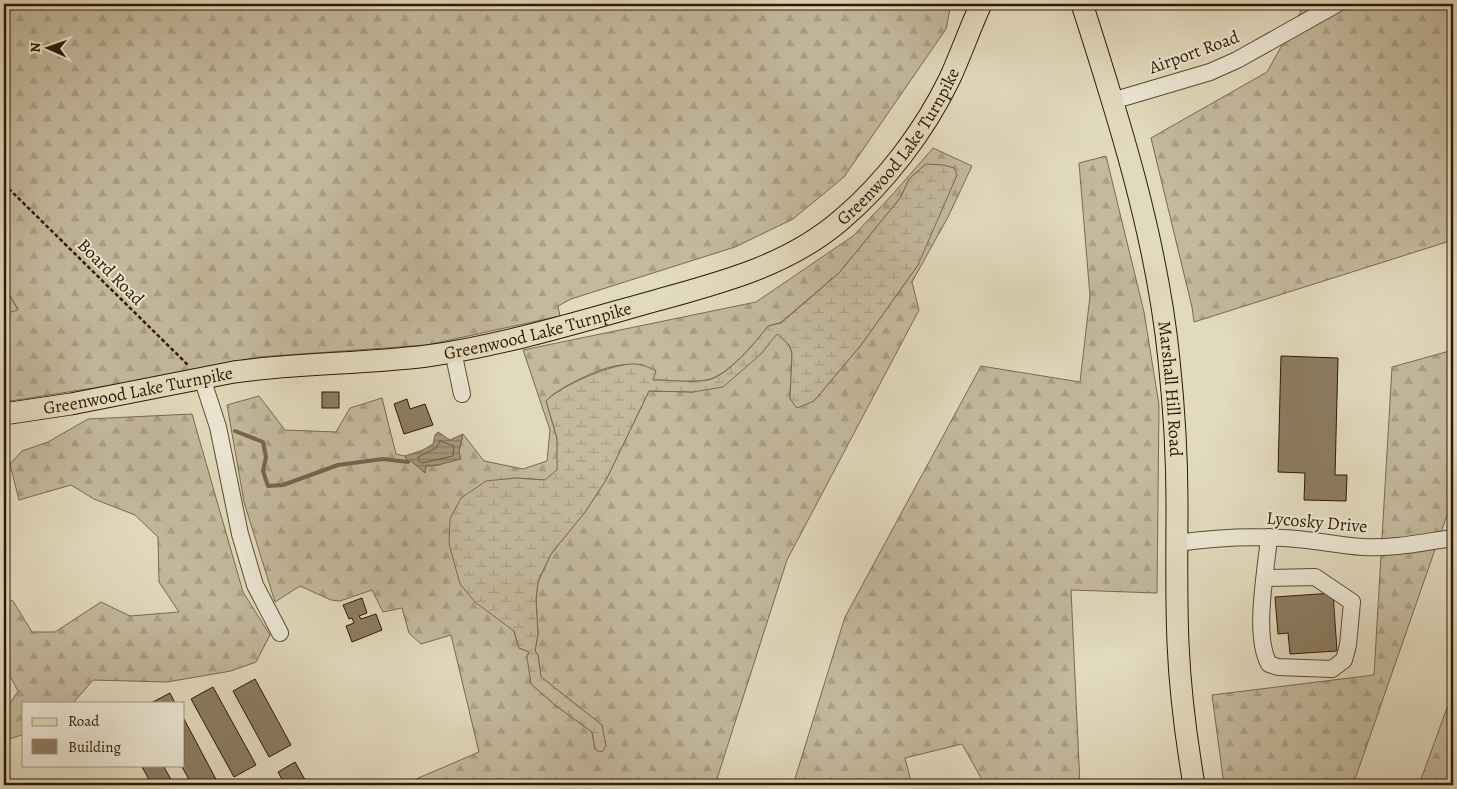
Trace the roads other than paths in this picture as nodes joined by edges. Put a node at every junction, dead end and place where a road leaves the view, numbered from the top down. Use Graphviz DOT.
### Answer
graph roads {
  1 [pos="971,4"];
  2 [pos="981,4"];
  3 [pos="1082,4"];
  4 [pos="1337,4"];
  5 [pos="963,45"];
  6 [pos="1112,101"];
  7 [pos="453,351"];
  8 [pos="202,378"];
  9 [pos="462,394"];
  10 [pos="4,414"];
  11 [pos="1269,538"];
  12 [pos="1453,538"];
  13 [pos="1177,542"];
  14 [pos="1265,578"];
  15 [pos="280,633"];
  16 [pos="1194,785"];
  1 -- 5 [label="main road, Greenwood Lake Turnpike"];
  2 -- 5 [label="main road, Greenwood Lake Turnpike"];
  3 -- 6 [label="main road, Marshall Hill Road"];
  4 -- 6 [label="street, Airport Road"];
  5 -- 7 [label="main road, Greenwood Lake Turnpike"];
  6 -- 13 [label="main road, Marshall Hill Road"];
  7 -- 8 [label="main road, Greenwood Lake Turnpike"];
  7 -- 9 [label="street"];
  8 -- 10 [label="main road, Greenwood Lake Turnpike"];
  8 -- 15 [label="street"];
  11 -- 12 [label="street, Lycosky Drive"];
  11 -- 13 [label="street, Lycosky Drive"];
  11 -- 14 [label="street"];
  13 -- 16 [label="main road, Marshall Hill Road"];
  14 -- 14 [label="street"];
}
